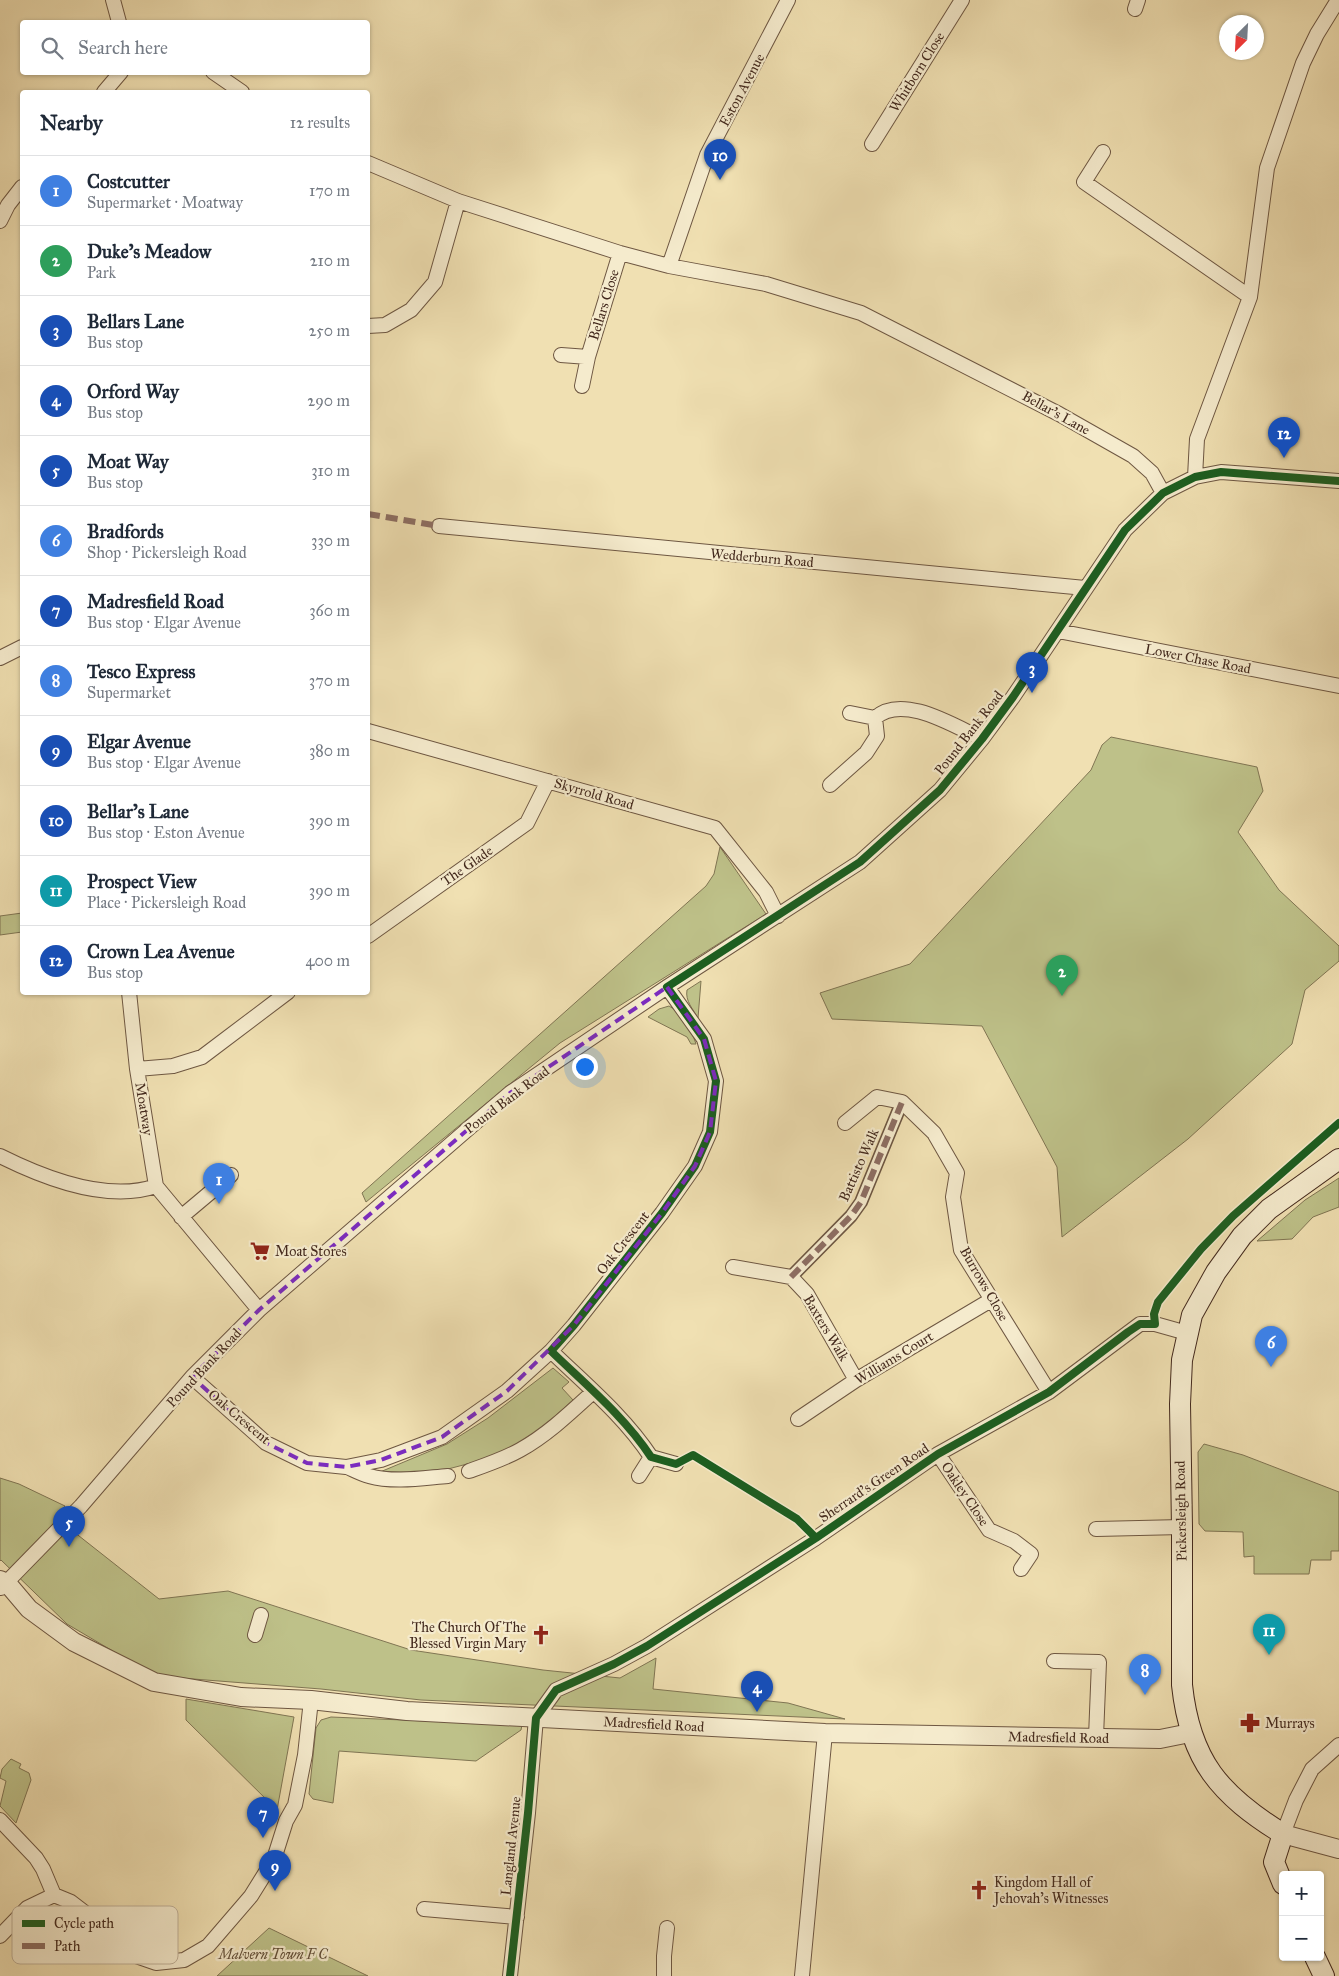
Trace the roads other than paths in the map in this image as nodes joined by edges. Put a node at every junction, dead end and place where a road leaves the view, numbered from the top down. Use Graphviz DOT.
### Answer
graph roads {
  1 [pos="113,0"];
  2 [pos="788,0"];
  3 [pos="962,0"];
  4 [pos="1338,0"];
  5 [pos="118,20"];
  6 [pos="118,75"];
  7 [pos="218,75"];
  8 [pos="106,90"];
  9 [pos="239,90"];
  10 [pos="872,144"];
  11 [pos="1103,152"];
  12 [pos="370,164"];
  13 [pos="20,190"];
  14 [pos="458,201"];
  15 [pos="0,221"];
  16 [pos="620,253"];
  17 [pos="670,266"];
  18 [pos="1250,298"];
  19 [pos="370,326"];
  20 [pos="561,355"];
  21 [pos="588,357"];
  22 [pos="582,386"];
  23 [pos="1195,477"];
  24 [pos="1339,481"];
  25 [pos="1163,492"];
  26 [pos="439,526"];
  27 [pos="1085,588"];
  28 [pos="1058,631"];
  29 [pos="20,648"];
  30 [pos="0,658"];
  31 [pos="1339,686"];
  32 [pos="850,713"];
  33 [pos="875,718"];
  34 [pos="370,732"];
  35 [pos="982,739"];
  36 [pos="548,781"];
  37 [pos="830,785"];
  38 [pos="778,916"];
  39 [pos="370,935"];
  40 [pos="667,987"];
  41 [pos="129,995"];
  42 [pos="284,995"];
  43 [pos="138,1070"];
  44 [pos="902,1102"];
  45 [pos="845,1123"];
  46 [pos="0,1156"];
  47 [pos="1339,1158"];
  48 [pos="231,1175"];
  49 [pos="156,1186"];
  50 [pos="181,1217"];
  51 [pos="733,1268"];
  52 [pos="791,1277"];
  53 [pos="992,1300"];
  54 [pos="259,1310"];
  55 [pos="1187,1333"];
  56 [pos="551,1350"];
  57 [pos="192,1377"];
  58 [pos="856,1380"];
  59 [pos="593,1392"];
  60 [pos="1049,1392"];
  61 [pos="798,1419"];
  62 [pos="938,1454"];
  63 [pos="651,1457"];
  64 [pos="676,1464"];
  65 [pos="346,1467"];
  66 [pos="469,1471"];
  67 [pos="448,1476"];
  68 [pos="639,1476"];
  69 [pos="1182,1527"];
  70 [pos="1096,1529"];
  71 [pos="1021,1568"];
  72 [pos="2,1584"];
  73 [pos="261,1615"];
  74 [pos="255,1635"];
  75 [pos="1054,1661"];
  76 [pos="311,1700"];
  77 [pos="536,1718"];
  78 [pos="826,1733"];
  79 [pos="1190,1733"];
  80 [pos="1096,1737"];
  81 [pos="1339,1746"];
  82 [pos="0,1820"];
  83 [pos="1283,1834"];
  84 [pos="1339,1849"];
  85 [pos="1279,1874"];
  86 [pos="54,1895"];
  87 [pos="31,1906"];
  88 [pos="76,1906"];
  89 [pos="424,1908"];
  90 [pos="517,1917"];
  91 [pos="12,1924"];
  92 [pos="667,1928"];
  93 [pos="0,1936"];
  94 [pos="178,1961"];
  95 [pos="1317,1961"];
  96 [pos="510,1976"];
  97 [pos="664,1976"];
  98 [pos="802,1976"];
  99 [pos="1324,1976"];
  1 -- 5 [label="street"];
  2 -- 17 [label="street, Eston Avenue"];
  3 -- 10 [label="street, Whitborn Close"];
  4 -- 18 [label="street"];
  6 -- 8 [label="street"];
  7 -- 9 [label="street"];
  11 -- 18 [label="street"];
  12 -- 14 [label="street, Bellar's Lane"];
  13 -- 15 [label="street"];
  14 -- 16 [label="street, Bellar's Lane"];
  14 -- 19 [label="street"];
  16 -- 17 [label="street, Bellar's Lane"];
  16 -- 21 [label="street, Bellars Close"];
  17 -- 25 [label="street, Bellar's Lane"];
  18 -- 23 [label="street"];
  20 -- 21 [label="street, Bellars Close"];
  21 -- 22 [label="street, Bellars Close"];
  23 -- 24 [label="street, Pound Bank Road"];
  23 -- 25 [label="street, Pound Bank Road"];
  25 -- 27 [label="street, Pound Bank Road"];
  26 -- 27 [label="street, Wedderburn Road"];
  27 -- 28 [label="street, Pound Bank Road"];
  28 -- 31 [label="street, Lower Chase Road"];
  28 -- 35 [label="street, Pound Bank Road"];
  29 -- 30 [label="street"];
  32 -- 33 [label="street"];
  33 -- 35 [label="street"];
  33 -- 37 [label="street"];
  34 -- 36 [label="street, Skyrrold Road"];
  35 -- 38 [label="street, Pound Bank Road"];
  36 -- 38 [label="street, Skyrrold Road"];
  36 -- 39 [label="street, The Glade"];
  38 -- 40 [label="street, Pound Bank Road"];
  40 -- 54 [label="street, Pound Bank Road"];
  40 -- 56 [label="street, Oak Crescent"];
  41 -- 43 [label="street, Moatway"];
  42 -- 43 [label="street"];
  43 -- 49 [label="street, Moatway"];
  44 -- 45 [label="street"];
  44 -- 52 [label="street, Battisto Walk"];
  44 -- 53 [label="street, Burrows Close"];
  46 -- 49 [label="street"];
  47 -- 55 [label="main road, Pickersleigh Road"];
  48 -- 50 [label="street"];
  49 -- 50 [label="street"];
  50 -- 54 [label="street"];
  51 -- 52 [label="street"];
  52 -- 58 [label="street, Baxters Walk"];
  53 -- 58 [label="street, Williams Court"];
  53 -- 60 [label="street, Burrows Close"];
  54 -- 57 [label="street, Pound Bank Road"];
  55 -- 60 [label="street, Sherrard's Green Road"];
  55 -- 69 [label="main road, Pickersleigh Road"];
  56 -- 59 [label="street"];
  56 -- 65 [label="street, Oak Crescent"];
  57 -- 65 [label="street, Oak Crescent"];
  57 -- 72 [label="street, Pound Bank Road"];
  58 -- 61 [label="street, Williams Court"];
  59 -- 63 [label="street"];
  59 -- 66 [label="street"];
  60 -- 62 [label="street, Sherrard's Green Road"];
  62 -- 71 [label="street, Oakley Close"];
  62 -- 77 [label="street, Sherrard's Green Road"];
  63 -- 64 [label="street"];
  63 -- 68 [label="street"];
  65 -- 67 [label="street, Oak Crescent"];
  69 -- 70 [label="street"];
  69 -- 79 [label="main road, Pickersleigh Road"];
  72 -- 76 [label="street, Madresfield Road"];
  73 -- 74 [label="street"];
  75 -- 80 [label="street"];
  76 -- 77 [label="street, Madresfield Road"];
  76 -- 94 [label="street"];
  77 -- 78 [label="street, Madresfield Road"];
  77 -- 90 [label="street, Langland Avenue"];
  78 -- 80 [label="street, Madresfield Road"];
  78 -- 98 [label="street"];
  79 -- 80 [label="street, Madresfield Road"];
  79 -- 83 [label="main road, Pickersleigh Road"];
  81 -- 83 [label="street"];
  82 -- 86 [label="street"];
  83 -- 84 [label="street"];
  83 -- 85 [label="main road"];
  86 -- 87 [label="street"];
  86 -- 88 [label="street"];
  89 -- 90 [label="street, Langland Avenue"];
  90 -- 96 [label="street, Langland Avenue"];
  91 -- 93 [label="street"];
  92 -- 97 [label="street"];
  95 -- 99 [label="main road"];
}
